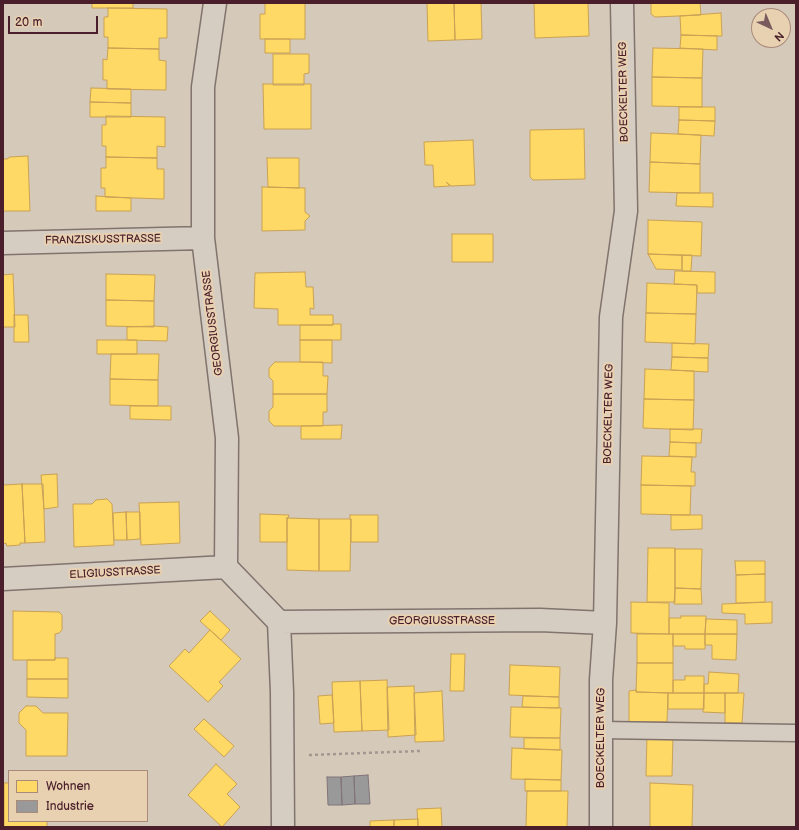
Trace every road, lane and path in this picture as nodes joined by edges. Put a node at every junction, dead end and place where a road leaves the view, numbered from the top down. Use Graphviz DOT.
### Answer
graph roads {
  1 [pos="215,3"];
  2 [pos="622,3"];
  3 [pos="203,238"];
  4 [pos="3,243"];
  5 [pos="226,567"];
  6 [pos="3,578"];
  7 [pos="279,622"];
  8 [pos="605,623"];
  9 [pos="601,730"];
  10 [pos="796,733"];
  11 [pos="420,751"];
  12 [pos="282,756"];
  13 [pos="283,827"];
  14 [pos="601,827"];
  1 -- 3 [label="street, GEORGIUSSTRASSE"];
  2 -- 8 [label="street, BOECKELTER WEG"];
  3 -- 4 [label="street, FRANZISKUSSTRASSE"];
  3 -- 5 [label="street, GEORGIUSSTRASSE"];
  5 -- 6 [label="street, ELIGIUSSTRASSE"];
  5 -- 7 [label="street"];
  7 -- 8 [label="street, GEORGIUSSTRASSE"];
  7 -- 12 [label="street"];
  8 -- 9 [label="street, BOECKELTER WEG"];
  9 -- 10 [label="lane"];
  9 -- 14 [label="street, BOECKELTER WEG"];
  11 -- 12 [label="path"];
  12 -- 13 [label="street"];
}
